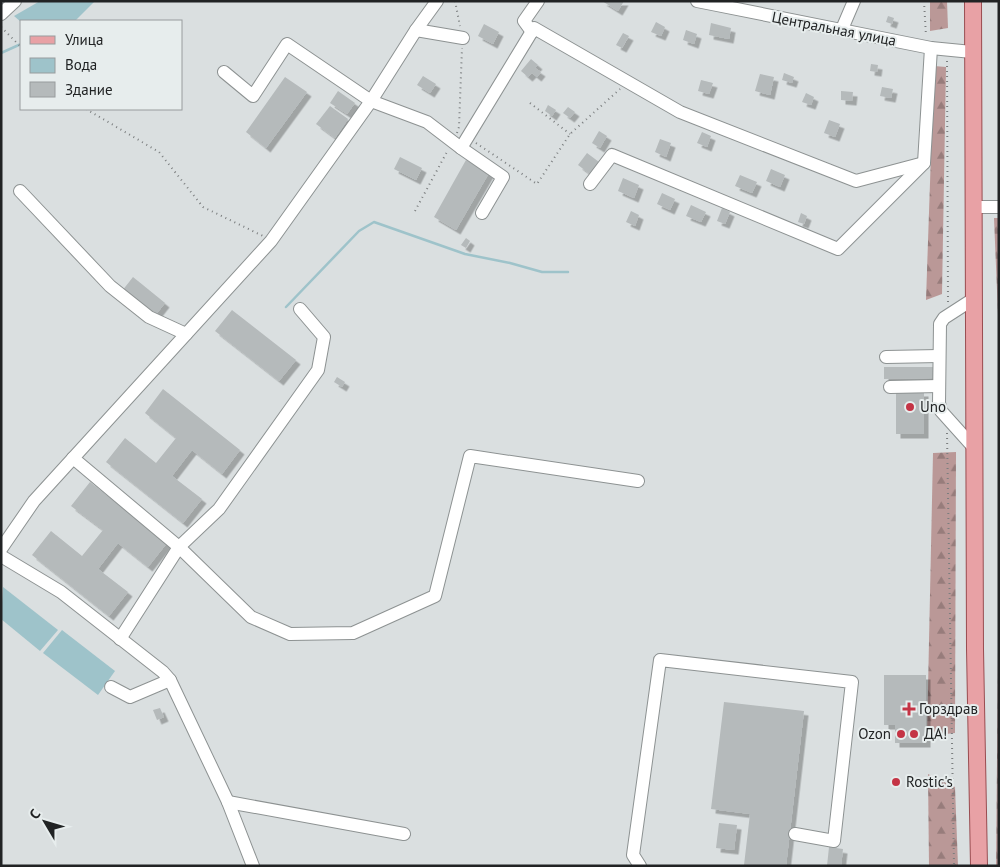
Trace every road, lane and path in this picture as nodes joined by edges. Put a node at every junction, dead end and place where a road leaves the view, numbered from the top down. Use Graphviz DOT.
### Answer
graph roads {
  1 [pos="15,1"];
  2 [pos="437,1"];
  3 [pos="455,1"];
  4 [pos="538,1"];
  5 [pos="697,1"];
  6 [pos="854,1"];
  7 [pos="924,1"];
  8 [pos="973,1"];
  9 [pos="729,5"];
  10 [pos="1,14"];
  11 [pos="1,27"];
  12 [pos="842,29"];
  13 [pos="416,30"];
  14 [pos="532,32"];
  15 [pos="463,38"];
  16 [pos="928,45"];
  17 [pos="20,46"];
  18 [pos="946,51"];
  19 [pos="972,52"];
  20 [pos="224,72"];
  21 [pos="627,82"];
  22 [pos="371,101"];
  23 [pos="530,102"];
  24 [pos="88,110"];
  25 [pos="570,134"];
  26 [pos="460,142"];
  27 [pos="924,163"];
  28 [pos="590,184"];
  29 [pos="20,191"];
  30 [pos="975,207"];
  31 [pos="999,207"];
  32 [pos="415,211"];
  33 [pos="482,213"];
  34 [pos="272,240"];
  35 [pos="975,298"];
  36 [pos="300,309"];
  37 [pos="948,315"];
  38 [pos="186,334"];
  39 [pos="939,356"];
  40 [pos="886,357"];
  41 [pos="939,386"];
  42 [pos="890,387"];
  43 [pos="948,418"];
  44 [pos="976,450"];
  45 [pos="73,458"];
  46 [pos="638,481"];
  47 [pos="179,547"];
  48 [pos="1,549"];
  49 [pos="1,556"];
  50 [pos="120,639"];
  51 [pos="170,680"];
  52 [pos="111,687"];
  53 [pos="228,802"];
  54 [pos="404,834"];
  55 [pos="795,834"];
  56 [pos="253,866"];
  57 [pos="640,866"];
  58 [pos="954,866"];
  59 [pos="979,866"];
  1 -- 10 [label="street"];
  2 -- 13 [label="street"];
  3 -- 15 [label="path"];
  4 -- 14 [label="street"];
  5 -- 9 [label="street, Центральная улица"];
  6 -- 12 [label="street"];
  7 -- 16 [label="path"];
  8 -- 19 [label="main road"];
  9 -- 12 [label="street, Центральная улица"];
  11 -- 17 [label="path"];
  12 -- 16 [label="street, Центральная улица"];
  13 -- 15 [label="street"];
  13 -- 22 [label="street"];
  14 -- 21 [label="street"];
  14 -- 26 [label="street"];
  15 -- 26 [label="path"];
  16 -- 18 [label="street, Центральная улица"];
  16 -- 27 [label="street"];
  18 -- 19 [label="street, Центральная улица"];
  18 -- 37 [label="path"];
  19 -- 30 [label="main road"];
  20 -- 22 [label="street"];
  21 -- 25 [label="path"];
  21 -- 27 [label="street"];
  22 -- 26 [label="street"];
  22 -- 34 [label="street"];
  23 -- 25 [label="path"];
  24 -- 34 [label="path"];
  25 -- 26 [label="path"];
  26 -- 32 [label="path"];
  26 -- 33 [label="street"];
  27 -- 28 [label="street"];
  29 -- 38 [label="street"];
  30 -- 31 [label="street"];
  30 -- 35 [label="main road"];
  34 -- 38 [label="street"];
  35 -- 37 [label="street"];
  35 -- 44 [label="main road"];
  36 -- 47 [label="street"];
  37 -- 39 [label="street"];
  38 -- 45 [label="street"];
  39 -- 40 [label="street"];
  39 -- 41 [label="street"];
  41 -- 42 [label="street"];
  41 -- 43 [label="street"];
  43 -- 44 [label="street"];
  43 -- 58 [label="path"];
  44 -- 59 [label="main road"];
  45 -- 47 [label="street"];
  45 -- 48 [label="street"];
  46 -- 47 [label="street"];
  47 -- 50 [label="street"];
  49 -- 50 [label="street"];
  50 -- 51 [label="street"];
  51 -- 52 [label="street"];
  51 -- 53 [label="street"];
  53 -- 54 [label="street"];
  53 -- 56 [label="street"];
  55 -- 57 [label="street"];
}
